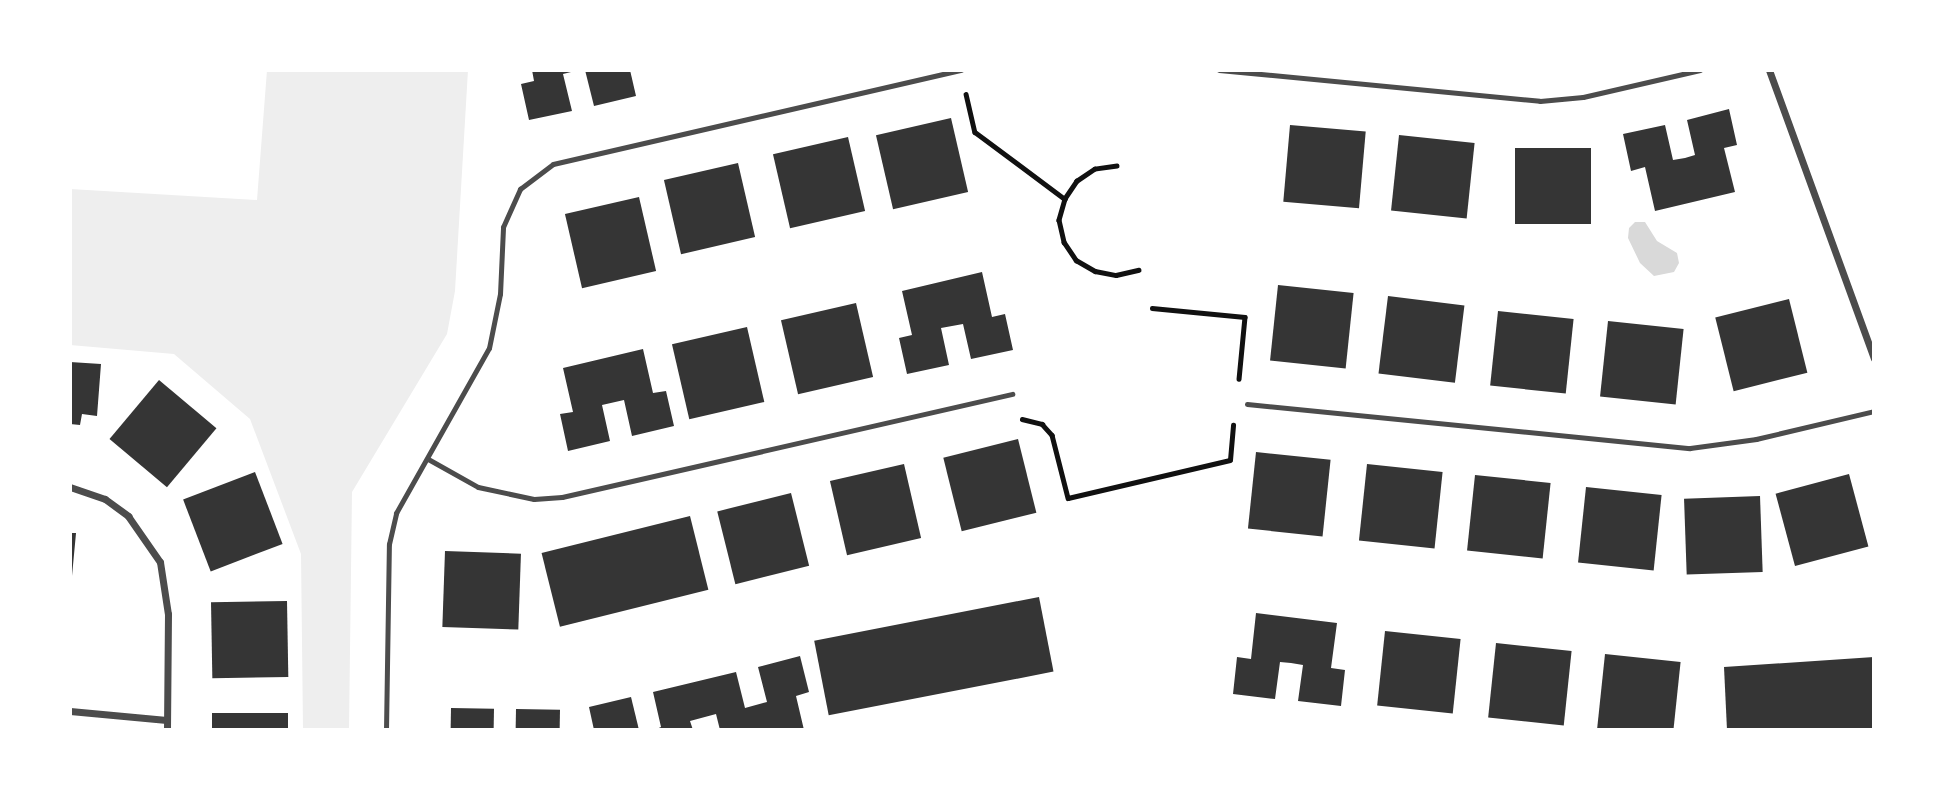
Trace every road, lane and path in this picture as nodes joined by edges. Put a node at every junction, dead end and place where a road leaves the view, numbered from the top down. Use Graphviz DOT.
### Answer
graph roads {
  1 [pos="961,70"];
  2 [pos="1219,70"];
  3 [pos="1700,70"];
  4 [pos="1769,70"];
  5 [pos="966,93"];
  6 [pos="1117,166"];
  7 [pos="1065,199"];
  8 [pos="1138,270"];
  9 [pos="1152,308"];
  10 [pos="1874,358"];
  11 [pos="1239,380"];
  12 [pos="1012,394"];
  13 [pos="1247,404"];
  14 [pos="1874,411"];
  15 [pos="1018,419"];
  16 [pos="1233,425"];
  17 [pos="428,458"];
  18 [pos="70,487"];
  19 [pos="70,711"];
  20 [pos="167,719"];
  21 [pos="167,730"];
  22 [pos="387,730"];
  23 [pos="1051,730"];
  24 [pos="1189,730"];
  1 -- 17 [label="lane"];
  2 -- 3 [label="lane"];
  4 -- 10 [label="street"];
  5 -- 7 [label="path"];
  6 -- 7 [label="path"];
  7 -- 8 [label="path"];
  9 -- 11 [label="path"];
  12 -- 17 [label="lane"];
  13 -- 14 [label="lane"];
  15 -- 16 [label="path"];
  17 -- 22 [label="lane"];
  18 -- 20 [label="street"];
  19 -- 20 [label="street"];
  20 -- 21 [label="street"];
  23 -- 24 [label="lane"];
}
